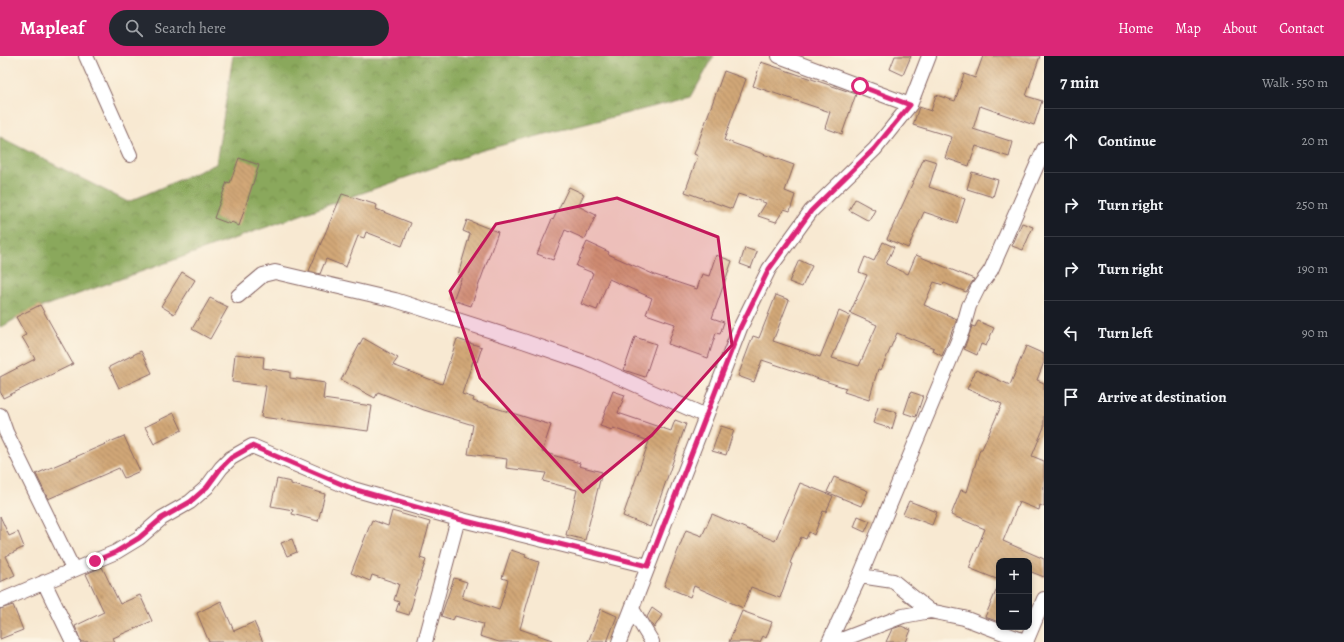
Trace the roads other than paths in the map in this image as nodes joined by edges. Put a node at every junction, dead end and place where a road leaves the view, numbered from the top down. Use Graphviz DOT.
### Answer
graph roads {
  1 [pos="86,56"];
  2 [pos="779,56"];
  3 [pos="929,56"];
  4 [pos="910,105"];
  5 [pos="1044,150"];
  6 [pos="130,155"];
  7 [pos="238,296"];
  8 [pos="0,415"];
  9 [pos="706,416"];
  10 [pos="458,519"];
  11 [pos="648,566"];
  12 [pos="73,569"];
  13 [pos="860,576"];
  14 [pos="44,582"];
  15 [pos="1044,599"];
  16 [pos="0,601"];
  17 [pos="632,609"];
  18 [pos="930,611"];
  19 [pos="73,642"];
  20 [pos="425,642"];
  21 [pos="619,642"];
  22 [pos="652,642"];
  23 [pos="829,642"];
  24 [pos="836,642"];
  25 [pos="1027,642"];
  1 -- 6 [label="street"];
  2 -- 4 [label="street"];
  3 -- 4 [label="street"];
  4 -- 9 [label="street"];
  5 -- 13 [label="street"];
  7 -- 9 [label="street"];
  8 -- 12 [label="street"];
  9 -- 11 [label="street"];
  10 -- 11 [label="street"];
  10 -- 12 [label="street"];
  10 -- 20 [label="street"];
  11 -- 17 [label="street"];
  12 -- 14 [label="street"];
  13 -- 18 [label="street"];
  13 -- 23 [label="street"];
  14 -- 16 [label="street"];
  14 -- 19 [label="street"];
  15 -- 25 [label="street"];
  17 -- 21 [label="street"];
  17 -- 22 [label="street"];
  18 -- 24 [label="street"];
  18 -- 25 [label="street"];
}
